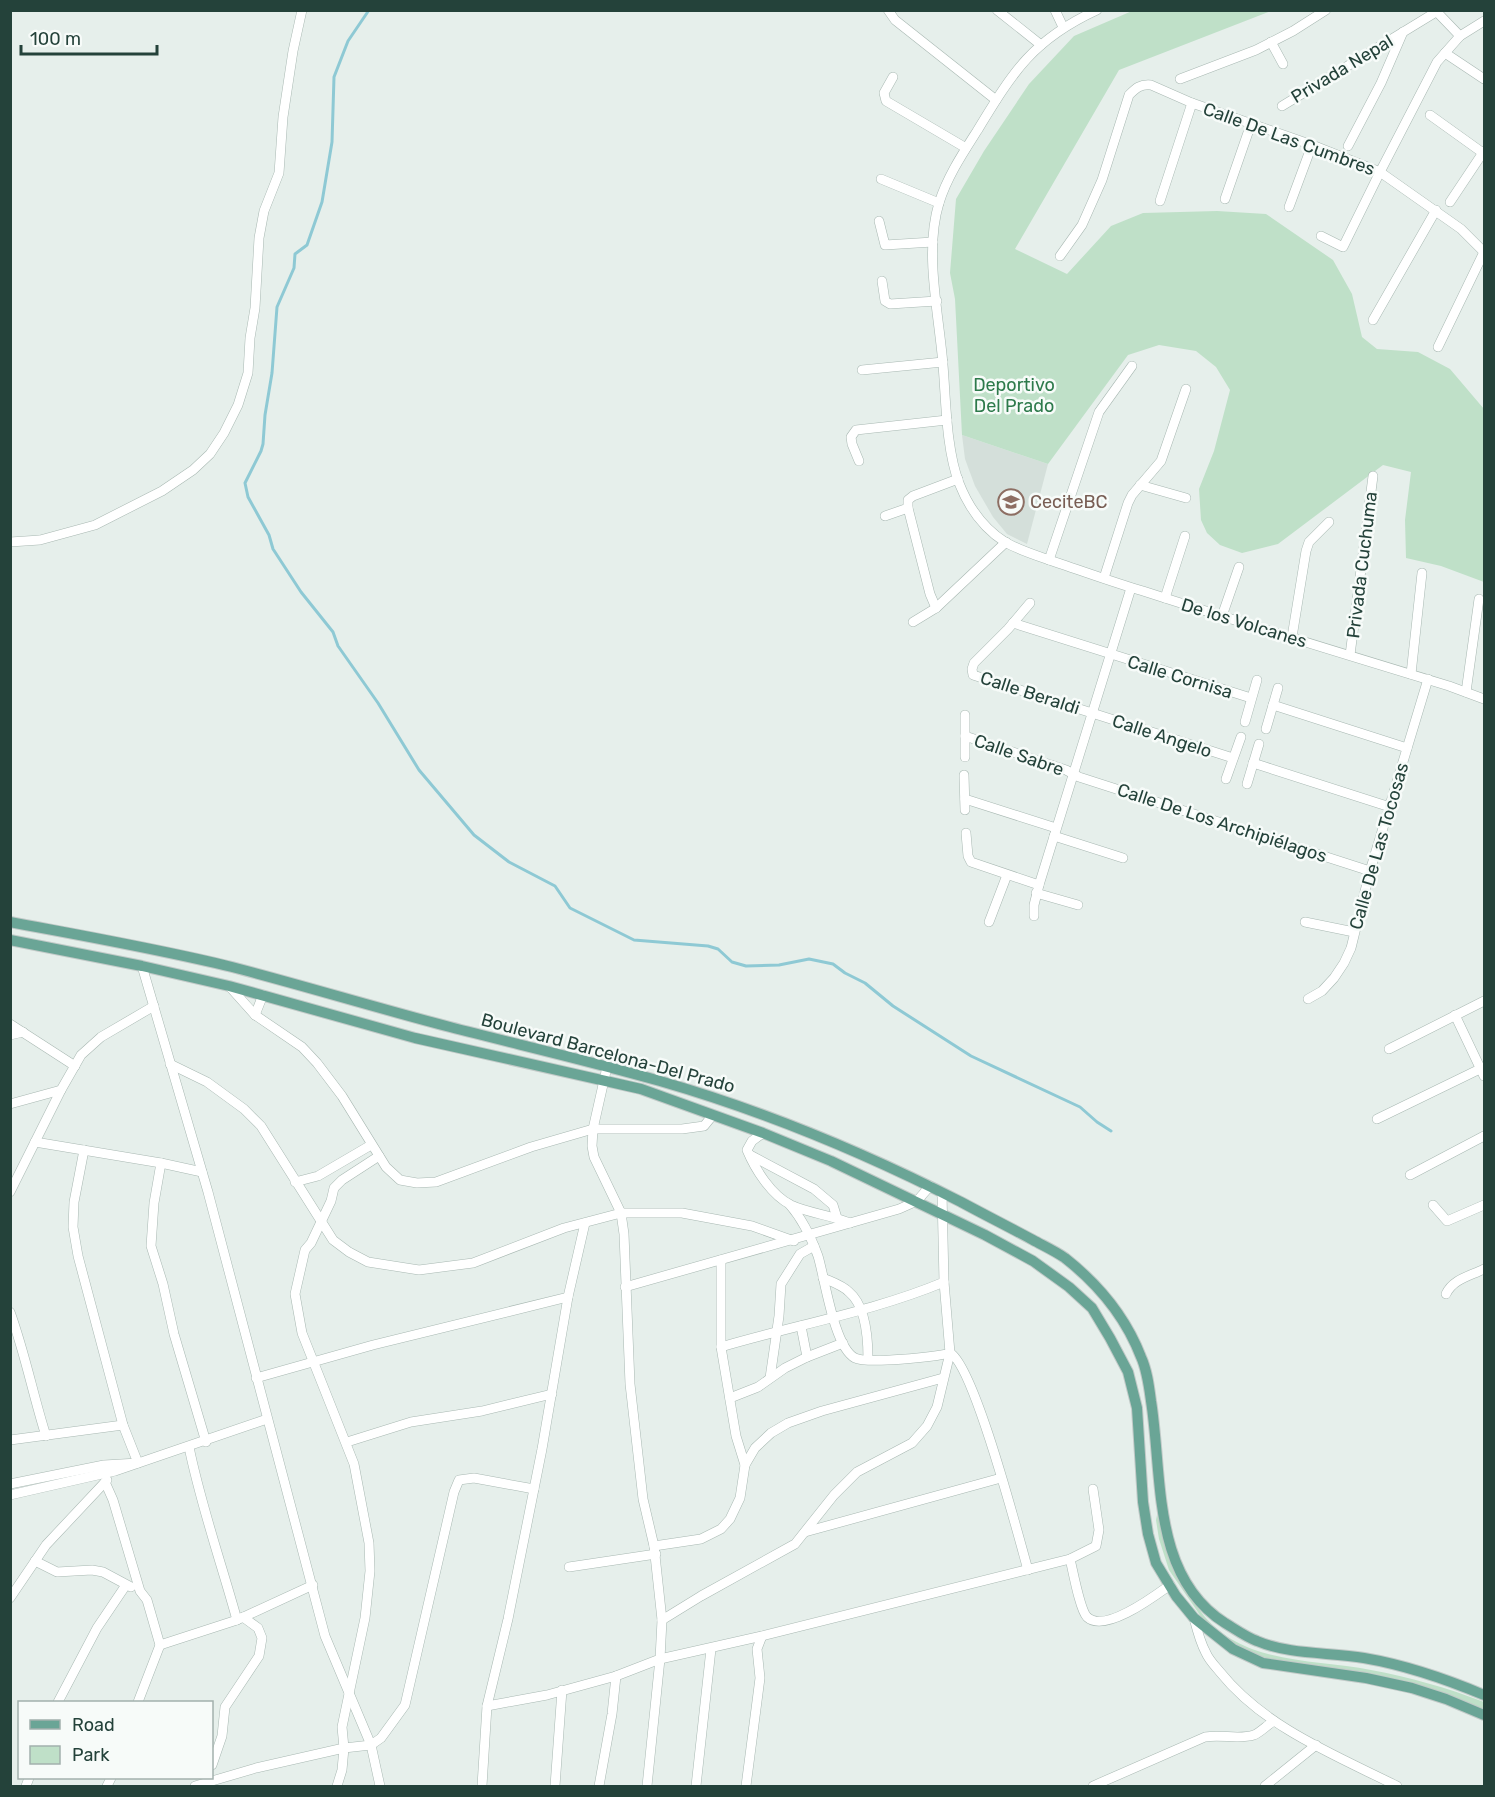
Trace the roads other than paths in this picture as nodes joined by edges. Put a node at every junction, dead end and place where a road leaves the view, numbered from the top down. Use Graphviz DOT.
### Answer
graph roads {
  1 [pos="302,10"];
  2 [pos="888,10"];
  3 [pos="997,10"];
  4 [pos="1055,10"];
  5 [pos="1097,10"];
  6 [pos="1326,10"];
  7 [pos="1436,11"];
  8 [pos="1483,22"];
  9 [pos="1063,27"];
  10 [pos="1403,32"];
  11 [pos="1460,36"];
  12 [pos="1271,42"];
  13 [pos="1041,45"];
  14 [pos="1445,53"];
  15 [pos="1283,64"];
  16 [pos="893,76"];
  17 [pos="1180,79"];
  18 [pos="1485,79"];
  19 [pos="996,100"];
  20 [pos="1192,103"];
  21 [pos="1282,106"];
  22 [pos="1430,115"];
  23 [pos="1251,124"];
  24 [pos="1312,145"];
  25 [pos="1348,146"];
  26 [pos="966,148"];
  27 [pos="1484,152"];
  28 [pos="1380,172"];
  29 [pos="881,179"];
  30 [pos="1225,199"];
  31 [pos="1160,201"];
  32 [pos="1450,202"];
  33 [pos="939,203"];
  34 [pos="1288,207"];
  35 [pos="1436,210"];
  36 [pos="879,221"];
  37 [pos="1321,236"];
  38 [pos="933,242"];
  39 [pos="1484,252"];
  40 [pos="1060,256"];
  41 [pos="882,281"];
  42 [pos="936,301"];
  43 [pos="1373,320"];
  44 [pos="1438,347"];
  45 [pos="943,362"];
  46 [pos="1132,366"];
  47 [pos="862,369"];
  48 [pos="1186,389"];
  49 [pos="947,420"];
  50 [pos="859,461"];
  51 [pos="1373,476"];
  52 [pos="958,479"];
  53 [pos="1140,485"];
  54 [pos="1186,498"];
  55 [pos="908,504"];
  56 [pos="885,516"];
  57 [pos="1329,522"];
  58 [pos="1185,536"];
  59 [pos="10,542"];
  60 [pos="1005,542"];
  61 [pos="1049,560"];
  62 [pos="1239,567"];
  63 [pos="1422,573"];
  64 [pos="1104,578"];
  65 [pos="1131,588"];
  66 [pos="1165,598"];
  67 [pos="1479,599"];
  68 [pos="1030,603"];
  69 [pos="936,609"];
  70 [pos="1222,616"];
  71 [pos="913,622"];
  72 [pos="1013,623"];
  73 [pos="1292,637"];
  74 [pos="1110,654"];
  75 [pos="1350,655"];
  76 [pos="1411,674"];
  77 [pos="1428,679"];
  78 [pos="1257,680"];
  79 [pos="1278,688"];
  80 [pos="1466,692"];
  81 [pos="1251,698"];
  82 [pos="1485,699"];
  83 [pos="1273,705"];
  84 [pos="1092,713"];
  85 [pos="965,715"];
  86 [pos="1245,722"];
  87 [pos="1266,729"];
  88 [pos="965,736"];
  89 [pos="1240,737"];
  90 [pos="1259,744"];
  91 [pos="1407,748"];
  92 [pos="965,757"];
  93 [pos="1233,758"];
  94 [pos="1253,763"];
  95 [pos="1073,774"];
  96 [pos="964,775"];
  97 [pos="1226,779"];
  98 [pos="1247,784"];
  99 [pos="965,799"];
  100 [pos="1390,807"];
  101 [pos="965,810"];
  102 [pos="1055,832"];
  103 [pos="966,833"];
  104 [pos="1123,858"];
  105 [pos="1371,871"];
  106 [pos="1007,875"];
  107 [pos="1037,889"];
  108 [pos="1078,905"];
  109 [pos="1034,916"];
  110 [pos="10,922"];
  111 [pos="989,922"];
  112 [pos="1305,922"];
  113 [pos="1354,932"];
  114 [pos="10,940"];
  115 [pos="142,966"];
  116 [pos="229,986"];
  117 [pos="263,995"];
  118 [pos="1308,999"];
  119 [pos="1485,1001"];
  120 [pos="154,1006"];
  121 [pos="255,1015"];
  122 [pos="1455,1015"];
  123 [pos="10,1024"];
  124 [pos="23,1032"];
  125 [pos="10,1035"];
  126 [pos="1389,1049"];
  127 [pos="170,1064"];
  128 [pos="75,1066"];
  129 [pos="607,1067"];
  130 [pos="1483,1071"];
  131 [pos="603,1082"];
  132 [pos="61,1090"];
  133 [pos="10,1104"];
  134 [pos="713,1115"];
  135 [pos="1377,1119"];
  136 [pos="592,1129"];
  137 [pos="763,1133"];
  138 [pos="1485,1136"];
  139 [pos="35,1142"];
  140 [pos="371,1145"];
  141 [pos="84,1150"];
  142 [pos="750,1155"];
  143 [pos="379,1156"];
  144 [pos="161,1163"];
  145 [pos="202,1172"];
  146 [pos="1410,1175"];
  147 [pos="14,1180"];
  148 [pos="295,1182"];
  149 [pos="930,1186"];
  150 [pos="10,1192"];
  151 [pos="942,1192"];
  152 [pos="917,1202"];
  153 [pos="790,1205"];
  154 [pos="1433,1205"];
  155 [pos="1485,1205"];
  156 [pos="621,1213"];
  157 [pos="943,1214"];
  158 [pos="837,1218"];
  159 [pos="320,1222"];
  160 [pos="585,1223"];
  161 [pos="850,1223"];
  162 [pos="810,1236"];
  163 [pos="794,1241"];
  164 [pos="814,1246"];
  165 [pos="722,1260"];
  166 [pos="1485,1269"];
  167 [pos="823,1278"];
  168 [pos="944,1282"];
  169 [pos="625,1287"];
  170 [pos="1446,1294"];
  171 [pos="568,1297"];
  172 [pos="861,1310"];
  173 [pos="10,1312"];
  174 [pos="833,1318"];
  175 [pos="801,1326"];
  176 [pos="777,1331"];
  177 [pos="843,1343"];
  178 [pos="721,1347"];
  179 [pos="950,1353"];
  180 [pos="807,1357"];
  181 [pos="868,1359"];
  182 [pos="315,1362"];
  183 [pos="256,1378"];
  184 [pos="770,1378"];
  185 [pos="944,1378"];
  186 [pos="552,1394"];
  187 [pos="730,1398"];
  188 [pos="267,1419"];
  189 [pos="123,1425"];
  190 [pos="46,1436"];
  191 [pos="10,1440"];
  192 [pos="206,1442"];
  193 [pos="347,1442"];
  194 [pos="189,1447"];
  195 [pos="138,1463"];
  196 [pos="744,1465"];
  197 [pos="115,1471"];
  198 [pos="1001,1478"];
  199 [pos="105,1482"];
  200 [pos="10,1484"];
  201 [pos="534,1489"];
  202 [pos="1093,1489"];
  203 [pos="10,1495"];
  204 [pos="1143,1502"];
  205 [pos="1161,1505"];
  206 [pos="805,1532"];
  207 [pos="655,1550"];
  208 [pos="1070,1559"];
  209 [pos="35,1561"];
  210 [pos="569,1568"];
  211 [pos="1028,1570"];
  212 [pos="126,1585"];
  213 [pos="313,1585"];
  214 [pos="1170,1585"];
  215 [pos="140,1591"];
  216 [pos="10,1598"];
  217 [pos="240,1618"];
  218 [pos="1194,1618"];
  219 [pos="662,1620"];
  220 [pos="762,1636"];
  221 [pos="160,1645"];
  222 [pos="711,1649"];
  223 [pos="660,1659"];
  224 [pos="616,1676"];
  225 [pos="562,1690"];
  226 [pos="348,1692"];
  227 [pos="1485,1695"];
  228 [pos="59,1701"];
  229 [pos="138,1701"];
  230 [pos="487,1706"];
  231 [pos="1485,1715"];
  232 [pos="1274,1721"];
  233 [pos="371,1745"];
  234 [pos="1316,1745"];
  235 [pos="344,1748"];
  236 [pos="213,1762"];
  237 [pos="203,1784"];
  238 [pos="337,1786"];
  239 [pos="380,1786"];
  240 [pos="482,1786"];
  241 [pos="555,1786"];
  242 [pos="599,1786"];
  243 [pos="647,1786"];
  244 [pos="696,1786"];
  245 [pos="746,1786"];
  246 [pos="1093,1786"];
  247 [pos="1265,1786"];
  248 [pos="1397,1786"];
  1 -- 59 [label="street"];
  2 -- 19 [label="street"];
  3 -- 13 [label="street"];
  4 -- 9 [label="street"];
  5 -- 9 [label="street, De los Volcanes"];
  6 -- 12 [label="street"];
  7 -- 10 [label="street, Privada Nepal"];
  7 -- 11 [label="street"];
  8 -- 11 [label="street"];
  9 -- 13 [label="street, De los Volcanes"];
  10 -- 21 [label="street, Privada Nepal"];
  10 -- 25 [label="street, Privada Nepal"];
  11 -- 14 [label="street"];
  12 -- 15 [label="street"];
  12 -- 17 [label="street"];
  13 -- 19 [label="street, De los Volcanes"];
  14 -- 18 [label="street"];
  14 -- 28 [label="street"];
  16 -- 26 [label="street"];
  19 -- 26 [label="street, De los Volcanes"];
  20 -- 23 [label="street, Calle De Las Cumbres"];
  20 -- 31 [label="street"];
  20 -- 40 [label="street, Calle De Las Cumbres"];
  22 -- 27 [label="street"];
  23 -- 24 [label="street, Calle De Las Cumbres"];
  23 -- 30 [label="street"];
  24 -- 28 [label="street, Calle De Las Cumbres"];
  24 -- 34 [label="street"];
  26 -- 33 [label="street, De los Volcanes"];
  27 -- 32 [label="street"];
  28 -- 35 [label="street, Calle De Las Cumbres"];
  28 -- 37 [label="street"];
  29 -- 33 [label="street"];
  33 -- 38 [label="street, De los Volcanes"];
  35 -- 39 [label="street, Calle De Las Cumbres"];
  35 -- 43 [label="street"];
  36 -- 38 [label="street"];
  38 -- 42 [label="street, De los Volcanes"];
  39 -- 44 [label="street"];
  41 -- 42 [label="street"];
  42 -- 45 [label="street, De los Volcanes"];
  45 -- 47 [label="street"];
  45 -- 49 [label="street, De los Volcanes"];
  46 -- 61 [label="street"];
  48 -- 53 [label="street"];
  49 -- 50 [label="street"];
  49 -- 52 [label="street, De los Volcanes"];
  51 -- 75 [label="street, Privada Cuchuma"];
  52 -- 55 [label="street"];
  52 -- 60 [label="street, De los Volcanes"];
  53 -- 54 [label="street"];
  53 -- 64 [label="street"];
  55 -- 56 [label="street"];
  55 -- 69 [label="street"];
  57 -- 73 [label="street"];
  58 -- 66 [label="street"];
  60 -- 61 [label="street, De los Volcanes"];
  60 -- 69 [label="street"];
  61 -- 64 [label="street, De los Volcanes"];
  62 -- 70 [label="street"];
  63 -- 76 [label="street"];
  64 -- 65 [label="street, De los Volcanes"];
  65 -- 66 [label="street, De los Volcanes"];
  65 -- 74 [label="street"];
  66 -- 70 [label="street, De los Volcanes"];
  67 -- 80 [label="street"];
  68 -- 72 [label="street"];
  69 -- 71 [label="street"];
  70 -- 73 [label="street, De los Volcanes"];
  72 -- 74 [label="street, Calle Cornisa"];
  72 -- 84 [label="street, Calle Beraldi"];
  73 -- 75 [label="street, De los Volcanes"];
  74 -- 81 [label="street, Calle Cornisa"];
  74 -- 84 [label="street"];
  75 -- 76 [label="street, De los Volcanes"];
  76 -- 77 [label="street, De los Volcanes"];
  77 -- 80 [label="street, De los Volcanes"];
  77 -- 91 [label="street, Calle De Las Tocosas"];
  78 -- 81 [label="street"];
  79 -- 83 [label="street"];
  80 -- 82 [label="street, De los Volcanes"];
  81 -- 86 [label="street"];
  83 -- 87 [label="street"];
  83 -- 91 [label="street"];
  84 -- 93 [label="street, Calle Angelo"];
  84 -- 95 [label="street"];
  85 -- 88 [label="street"];
  88 -- 92 [label="street"];
  88 -- 95 [label="street, Calle Sabre"];
  89 -- 93 [label="street"];
  90 -- 94 [label="street"];
  91 -- 100 [label="street, Calle De Las Tocosas"];
  93 -- 97 [label="street"];
  94 -- 98 [label="street"];
  94 -- 100 [label="street"];
  95 -- 102 [label="street"];
  95 -- 105 [label="street, Calle De Los Archipiélagos"];
  96 -- 99 [label="street"];
  99 -- 101 [label="street"];
  99 -- 102 [label="street"];
  100 -- 105 [label="street, Calle De Las Tocosas"];
  102 -- 104 [label="street"];
  102 -- 107 [label="street"];
  103 -- 106 [label="street"];
  105 -- 113 [label="street, Calle De Las Tocosas"];
  106 -- 107 [label="street"];
  106 -- 111 [label="street"];
  107 -- 108 [label="street"];
  107 -- 109 [label="street"];
  110 -- 129 [label="main road, Boulevard Barcelona-Del Prado"];
  112 -- 113 [label="street"];
  113 -- 118 [label="street, Calle De Las Tocosas"];
  114 -- 115 [label="main road, Boulevard Barcelona-Del Prado"];
  115 -- 116 [label="main road, Boulevard Barcelona-Del Prado"];
  115 -- 120 [label="street"];
  116 -- 117 [label="main road, Boulevard Barcelona-Del Prado"];
  116 -- 121 [label="street"];
  117 -- 121 [label="street"];
  117 -- 131 [label="main road, Boulevard Barcelona-Del Prado"];
  119 -- 122 [label="street"];
  120 -- 127 [label="street"];
  120 -- 128 [label="street"];
  121 -- 140 [label="street"];
  122 -- 126 [label="street"];
  122 -- 130 [label="street"];
  123 -- 124 [label="street"];
  124 -- 125 [label="street"];
  124 -- 128 [label="street"];
  127 -- 145 [label="street"];
  127 -- 148 [label="street"];
  128 -- 132 [label="street"];
  129 -- 131 [label="street"];
  129 -- 149 [label="main road, Boulevard Barcelona-Del Prado"];
  130 -- 135 [label="street"];
  131 -- 134 [label="main road, Boulevard Barcelona-Del Prado"];
  131 -- 136 [label="street"];
  132 -- 133 [label="street"];
  132 -- 139 [label="street"];
  134 -- 136 [label="street"];
  134 -- 137 [label="main road, Boulevard Barcelona-Del Prado"];
  136 -- 143 [label="street"];
  136 -- 156 [label="street"];
  137 -- 142 [label="street"];
  137 -- 152 [label="main road, Boulevard Barcelona-Del Prado"];
  138 -- 146 [label="street"];
  139 -- 141 [label="street"];
  139 -- 147 [label="street"];
  140 -- 143 [label="street"];
  140 -- 148 [label="street"];
  141 -- 144 [label="street"];
  141 -- 189 [label="street"];
  142 -- 153 [label="street"];
  142 -- 158 [label="street"];
  143 -- 159 [label="street"];
  144 -- 145 [label="street"];
  144 -- 192 [label="street"];
  145 -- 183 [label="street"];
  147 -- 150 [label="street"];
  148 -- 159 [label="street"];
  149 -- 151 [label="main road, Boulevard Barcelona-Del Prado"];
  149 -- 152 [label="street"];
  151 -- 157 [label="street"];
  151 -- 205 [label="main road, Boulevard Barcelona-Del Prado"];
  152 -- 157 [label="main road, Boulevard Barcelona-Del Prado"];
  152 -- 161 [label="street"];
  153 -- 158 [label="street"];
  153 -- 162 [label="street"];
  154 -- 155 [label="street"];
  156 -- 160 [label="street"];
  156 -- 163 [label="street"];
  156 -- 169 [label="street"];
  157 -- 168 [label="street"];
  157 -- 204 [label="main road, Boulevard Barcelona-Del Prado"];
  158 -- 161 [label="street"];
  159 -- 160 [label="street"];
  159 -- 182 [label="street"];
  160 -- 171 [label="street"];
  161 -- 162 [label="street"];
  162 -- 163 [label="street"];
  162 -- 164 [label="street"];
  163 -- 165 [label="street"];
  164 -- 167 [label="street"];
  164 -- 176 [label="street"];
  165 -- 169 [label="street"];
  165 -- 178 [label="street"];
  166 -- 170 [label="street"];
  167 -- 172 [label="street"];
  167 -- 174 [label="street"];
  168 -- 172 [label="street"];
  168 -- 179 [label="street"];
  169 -- 207 [label="street"];
  171 -- 182 [label="street"];
  171 -- 186 [label="street"];
  172 -- 174 [label="street"];
  172 -- 181 [label="street"];
  173 -- 190 [label="street"];
  174 -- 175 [label="street"];
  174 -- 177 [label="street"];
  175 -- 176 [label="street"];
  175 -- 180 [label="street"];
  176 -- 178 [label="street"];
  176 -- 184 [label="street"];
  177 -- 180 [label="street"];
  177 -- 181 [label="street"];
  178 -- 187 [label="street"];
  179 -- 181 [label="street"];
  179 -- 185 [label="street"];
  179 -- 198 [label="street"];
  180 -- 184 [label="street"];
  182 -- 183 [label="street"];
  182 -- 193 [label="street"];
  183 -- 188 [label="street"];
  184 -- 187 [label="street"];
  185 -- 196 [label="street"];
  185 -- 206 [label="street"];
  186 -- 193 [label="street"];
  186 -- 201 [label="street"];
  187 -- 196 [label="street"];
  188 -- 192 [label="street"];
  188 -- 213 [label="street"];
  189 -- 190 [label="street"];
  189 -- 195 [label="street"];
  190 -- 191 [label="street"];
  192 -- 194 [label="street"];
  193 -- 226 [label="street"];
  194 -- 195 [label="street"];
  194 -- 217 [label="street"];
  195 -- 197 [label="street"];
  195 -- 200 [label="street"];
  196 -- 207 [label="street"];
  197 -- 199 [label="street"];
  197 -- 203 [label="street"];
  198 -- 206 [label="street"];
  198 -- 211 [label="street"];
  199 -- 209 [label="street"];
  199 -- 215 [label="street"];
  201 -- 230 [label="street"];
  201 -- 233 [label="street"];
  202 -- 208 [label="street"];
  204 -- 205 [label="main road"];
  204 -- 214 [label="main road, Boulevard Barcelona-Del Prado"];
  205 -- 227 [label="main road, Boulevard Barcelona-Del Prado"];
  206 -- 219 [label="street"];
  207 -- 210 [label="street"];
  207 -- 219 [label="street"];
  208 -- 211 [label="street"];
  208 -- 214 [label="street"];
  209 -- 212 [label="street"];
  209 -- 216 [label="street"];
  211 -- 220 [label="street"];
  212 -- 215 [label="street"];
  212 -- 228 [label="street"];
  213 -- 217 [label="street"];
  213 -- 226 [label="street"];
  214 -- 218 [label="main road, Boulevard Barcelona-Del Prado"];
  215 -- 221 [label="street"];
  217 -- 221 [label="street"];
  217 -- 236 [label="street"];
  218 -- 231 [label="main road, Boulevard Barcelona-Del Prado"];
  218 -- 232 [label="street"];
  219 -- 223 [label="street"];
  220 -- 222 [label="street"];
  220 -- 245 [label="street"];
  221 -- 229 [label="street"];
  222 -- 223 [label="street"];
  222 -- 244 [label="street"];
  223 -- 224 [label="street"];
  223 -- 243 [label="street"];
  224 -- 225 [label="street"];
  224 -- 242 [label="street"];
  225 -- 230 [label="street"];
  225 -- 241 [label="street"];
  226 -- 233 [label="street"];
  226 -- 235 [label="street"];
  230 -- 240 [label="street"];
  232 -- 234 [label="street"];
  232 -- 246 [label="street"];
  233 -- 235 [label="street"];
  233 -- 239 [label="street"];
  234 -- 247 [label="street"];
  234 -- 248 [label="street"];
  235 -- 237 [label="street"];
  235 -- 238 [label="street"];
}
